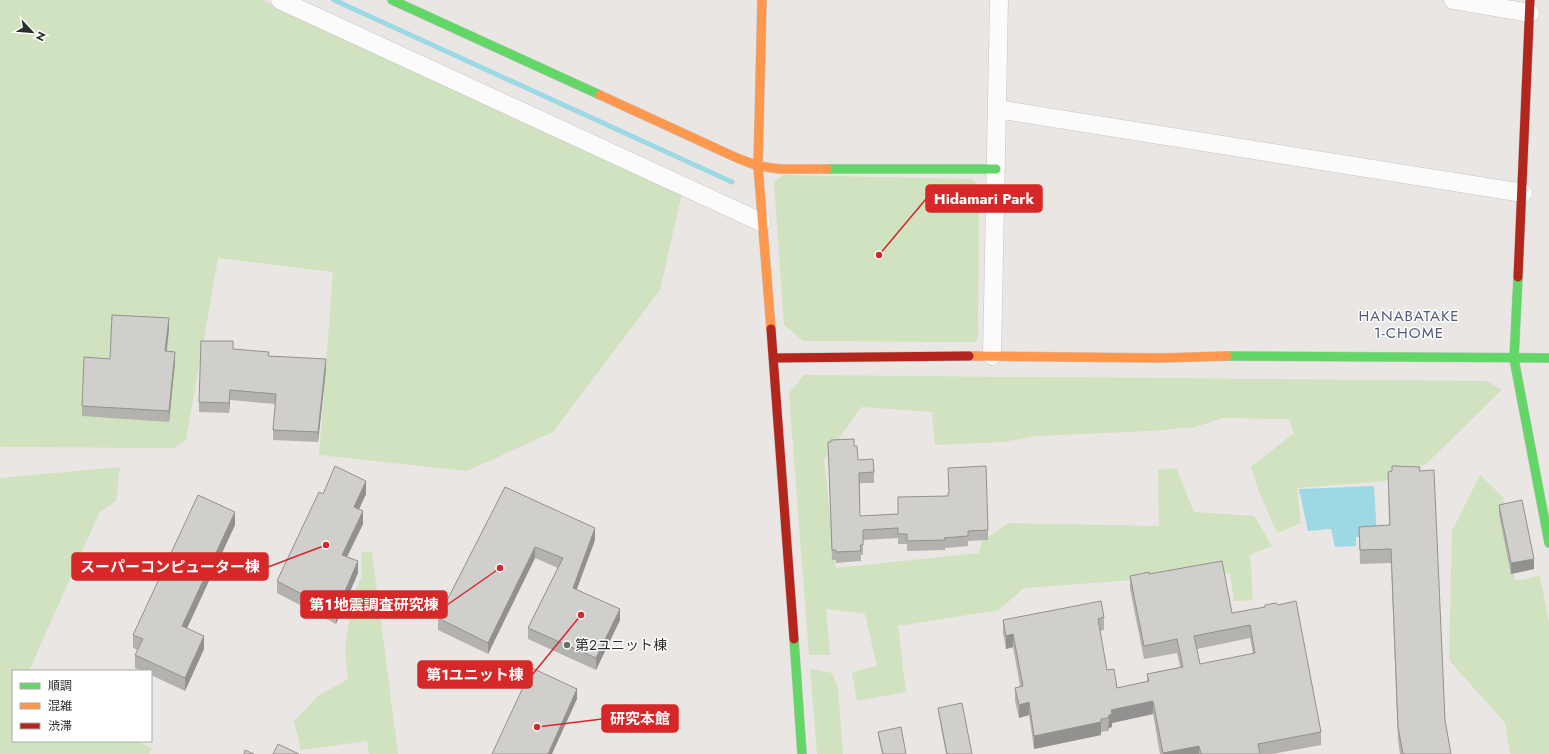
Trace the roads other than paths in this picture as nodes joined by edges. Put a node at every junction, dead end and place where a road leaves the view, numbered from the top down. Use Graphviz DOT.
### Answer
graph roads {
  1 [pos="280,0"];
  2 [pos="392,0"];
  3 [pos="762,0"];
  4 [pos="998,0"];
  5 [pos="1453,0"];
  6 [pos="1530,6"];
  7 [pos="997,110"];
  8 [pos="758,166"];
  9 [pos="996,169"];
  10 [pos="1523,193"];
  11 [pos="761,222"];
  12 [pos="992,356"];
  13 [pos="773,358"];
  14 [pos="1514,358"];
  15 [pos="1549,358"];
  16 [pos="1549,543"];
  17 [pos="802,754"];
  1 -- 11 [label="street"];
  2 -- 8 [label="street"];
  3 -- 8 [label="street"];
  4 -- 7 [label="street"];
  5 -- 6 [label="street"];
  6 -- 10 [label="street"];
  7 -- 9 [label="street"];
  7 -- 10 [label="street"];
  8 -- 9 [label="street"];
  8 -- 11 [label="street"];
  9 -- 12 [label="street"];
  10 -- 14 [label="street"];
  11 -- 13 [label="street"];
  12 -- 13 [label="street"];
  12 -- 14 [label="street"];
  13 -- 17 [label="street"];
  14 -- 15 [label="street"];
  14 -- 16 [label="street"];
}
